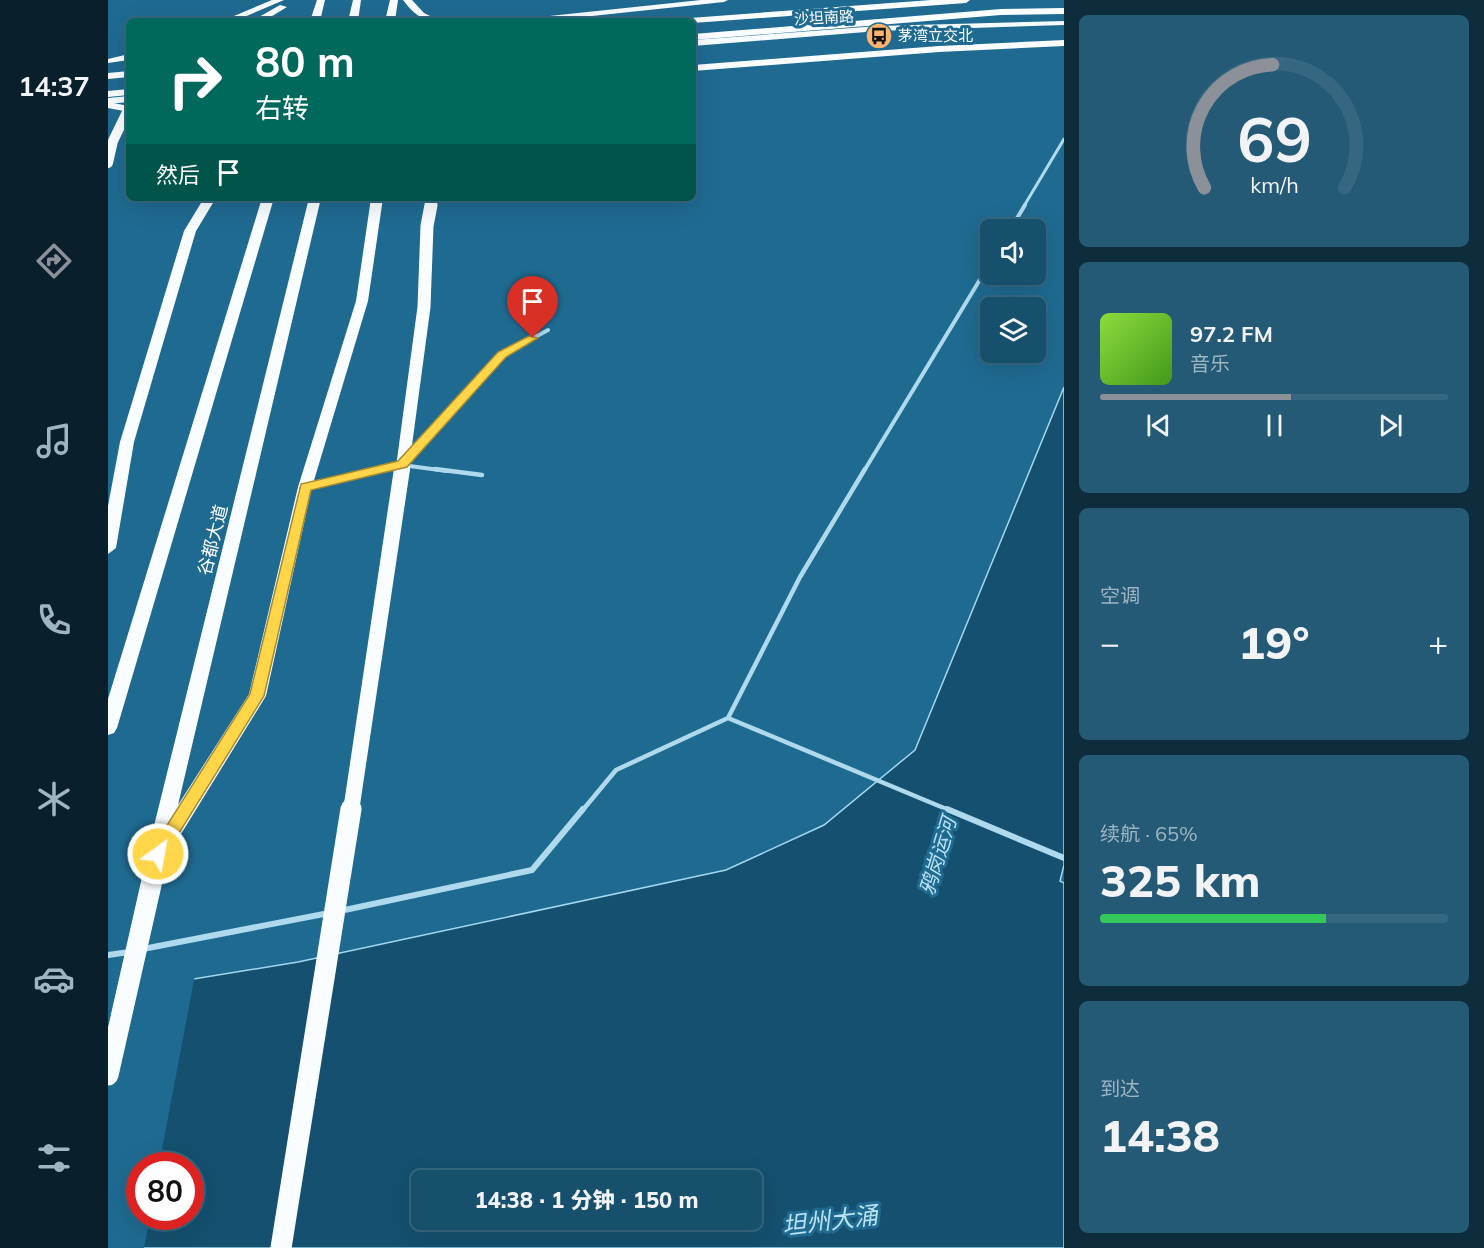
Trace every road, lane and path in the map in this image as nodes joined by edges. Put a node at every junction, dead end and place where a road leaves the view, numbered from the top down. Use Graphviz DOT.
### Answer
graph roads {
  1 [pos="321,0"];
  2 [pos="357,0"];
  3 [pos="394,0"];
  4 [pos="407,0"];
  5 [pos="724,0"];
  6 [pos="966,0"];
  7 [pos="285,2"];
  8 [pos="1064,11"];
  9 [pos="237,18"];
  10 [pos="261,18"];
  11 [pos="283,18"];
  12 [pos="316,18"];
  13 [pos="354,18"];
  14 [pos="391,18"];
  15 [pos="428,18"];
  16 [pos="550,18"];
  17 [pos="696,21"];
  18 [pos="1064,23"];
  19 [pos="696,37"];
  20 [pos="696,43"];
  21 [pos="1064,43"];
  22 [pos="126,58"];
  23 [pos="110,61"];
  24 [pos="696,68"];
  25 [pos="126,74"];
  26 [pos="108,76"];
  27 [pos="126,92"];
  28 [pos="108,94"];
  29 [pos="126,100"];
  30 [pos="108,103"];
  31 [pos="126,107"];
  32 [pos="126,114"];
  33 [pos="1064,139"];
  34 [pos="108,163"];
  35 [pos="208,201"];
  36 [pos="267,201"];
  37 [pos="314,201"];
  38 [pos="377,201"];
  39 [pos="431,201"];
  40 [pos="1017,219"];
  41 [pos="980,280"];
  42 [pos="548,330"];
  43 [pos="402,465"];
  44 [pos="482,475"];
  45 [pos="305,487"];
  46 [pos="108,548"];
  47 [pos="728,718"];
  48 [pos="108,728"];
  49 [pos="158,854"];
  50 [pos="1064,858"];
  51 [pos="108,955"];
  52 [pos="108,1075"];
  53 [pos="281,1248"];
  1 -- 12 [label="highway"];
  2 -- 13 [label="highway"];
  3 -- 14 [label="highway"];
  4 -- 15 [label="highway"];
  5 -- 16 [label="main road"];
  6 -- 17 [label="highway"];
  7 -- 9 [label="highway"];
  7 -- 10 [label="highway"];
  7 -- 11 [label="highway"];
  8 -- 19 [label="highway"];
  18 -- 20 [label="main road, 沙坦南路"];
  21 -- 24 [label="highway"];
  22 -- 23 [label="highway"];
  25 -- 26 [label="highway"];
  27 -- 28 [label="highway"];
  29 -- 30 [label="main road"];
  30 -- 31 [label="highway"];
  32 -- 34 [label="highway, bridge"];
  33 -- 40 [label="lane"];
  35 -- 46 [label="highway"];
  36 -- 48 [label="highway"];
  37 -- 49 [label="highway, 谷都大道"];
  38 -- 45 [label="highway"];
  39 -- 53 [label="highway, bridge"];
  41 -- 47 [label="lane"];
  42 -- 43 [label="lane"];
  43 -- 44 [label="lane"];
  43 -- 45 [label="lane"];
  45 -- 49 [label="highway"];
  47 -- 50 [label="lane"];
  47 -- 51 [label="lane"];
  49 -- 52 [label="highway, 谷都大道, bridge"];
}
